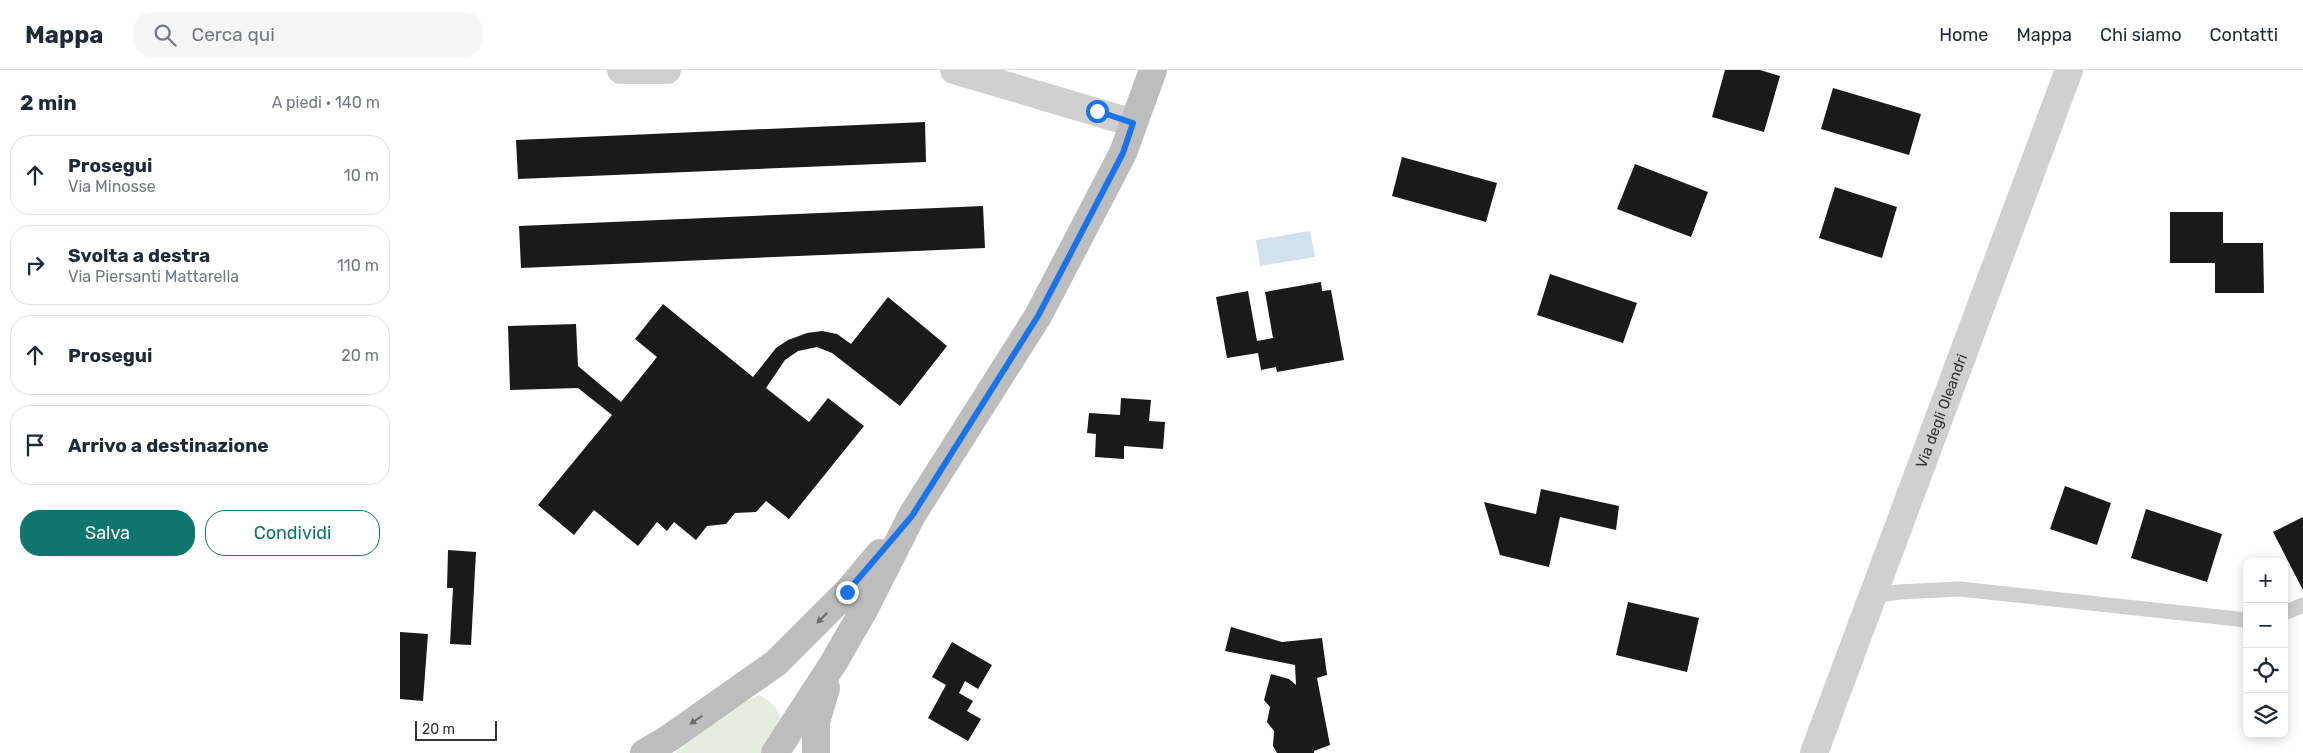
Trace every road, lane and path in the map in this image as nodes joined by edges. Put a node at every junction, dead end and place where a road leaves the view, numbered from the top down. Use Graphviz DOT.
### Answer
graph roads {
  1 [pos="621,70"];
  2 [pos="667,70"];
  3 [pos="954,70"];
  4 [pos="1153,70"];
  5 [pos="2068,70"];
  6 [pos="1133,123"];
  7 [pos="912,516"];
  8 [pos="1873,596"];
  9 [pos="2303,605"];
  10 [pos="2288,611"];
  11 [pos="2243,620"];
  12 [pos="834,662"];
  13 [pos="664,746"];
  14 [pos="644,753"];
  15 [pos="775,753"];
  16 [pos="816,753"];
  17 [pos="1814,753"];
  1 -- 2 [label="street"];
  3 -- 6 [label="street"];
  4 -- 6 [label="street"];
  5 -- 8 [label="street, Via degli Oleandri"];
  6 -- 7 [label="street"];
  7 -- 12 [label="street"];
  7 -- 13 [label="street, one-way"];
  8 -- 11 [label="lane"];
  8 -- 17 [label="street, Via degli Oleandri"];
  9 -- 10 [label="lane"];
  12 -- 15 [label="street"];
  12 -- 16 [label="street"];
  13 -- 14 [label="street"];
}
